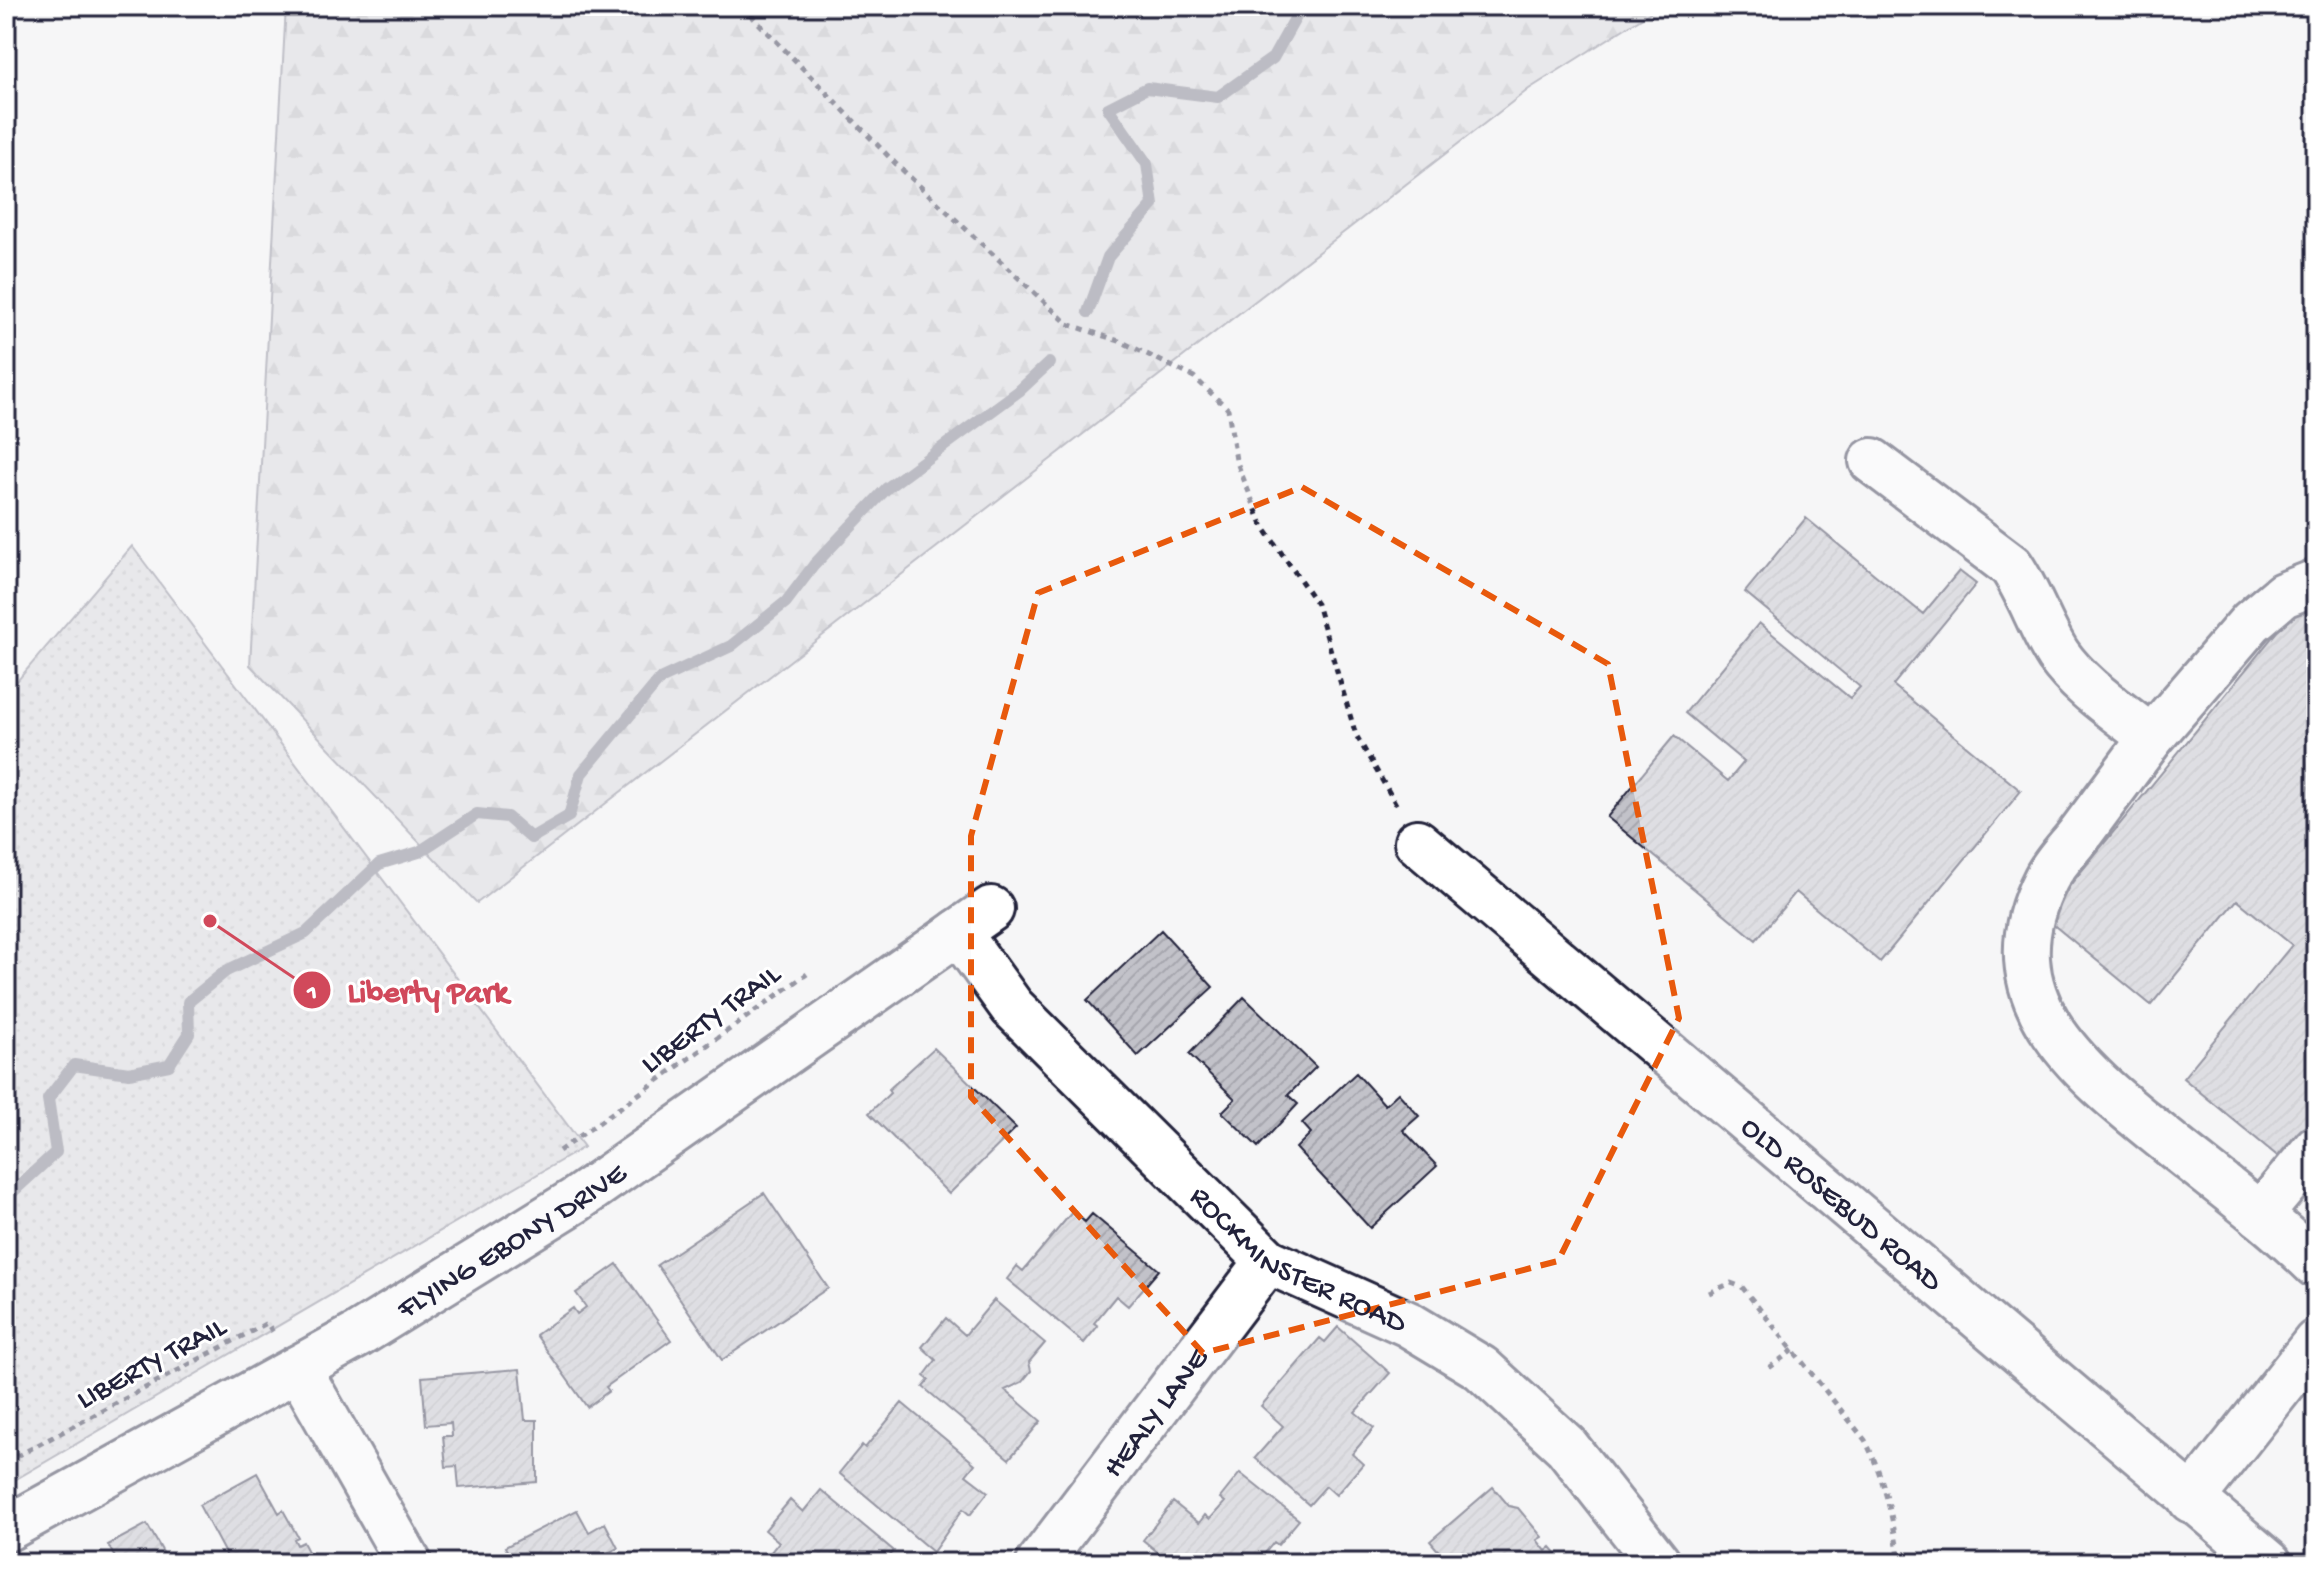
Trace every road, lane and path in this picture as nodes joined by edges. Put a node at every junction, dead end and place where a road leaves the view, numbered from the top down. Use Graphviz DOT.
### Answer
graph roads {
  1 [pos="742,6"];
  2 [pos="1872,461"];
  3 [pos="2316,582"];
  4 [pos="2151,738"];
  5 [pos="1417,842"];
  6 [pos="974,921"];
  7 [pos="807,974"];
  8 [pos="2316,1148"];
  9 [pos="559,1151"];
  10 [pos="2260,1215"];
  11 [pos="1268,1261"];
  12 [pos="2316,1265"];
  13 [pos="1709,1293"];
  14 [pos="2316,1342"];
  15 [pos="1793,1350"];
  16 [pos="298,1368"];
  17 [pos="1769,1368"];
  18 [pos="6,1462"];
  19 [pos="2191,1500"];
  20 [pos="6,1529"];
  21 [pos="409,1563"];
  22 [pos="1039,1563"];
  23 [pos="1658,1563"];
  24 [pos="1900,1563"];
  25 [pos="2269,1563"];
  1 -- 5 [label="path"];
  2 -- 4 [label="street"];
  3 -- 4 [label="street"];
  4 -- 10 [label="street"];
  5 -- 19 [label="street, OLD ROSEBUD ROAD"];
  6 -- 11 [label="street, ROCKMINSTER ROAD"];
  6 -- 16 [label="street, FLYING EBONY DRIVE"];
  7 -- 9 [label="path, LIBERTY TRAIL"];
  8 -- 10 [label="street"];
  10 -- 12 [label="street"];
  11 -- 22 [label="street, HEALY LANE"];
  11 -- 23 [label="street, ROCKMINSTER ROAD"];
  13 -- 15 [label="path"];
  14 -- 19 [label="street"];
  15 -- 17 [label="path"];
  15 -- 24 [label="path"];
  16 -- 18 [label="path, LIBERTY TRAIL"];
  16 -- 20 [label="street, FLYING EBONY DRIVE"];
  16 -- 21 [label="street"];
  19 -- 25 [label="street, OLD ROSEBUD ROAD"];
}
